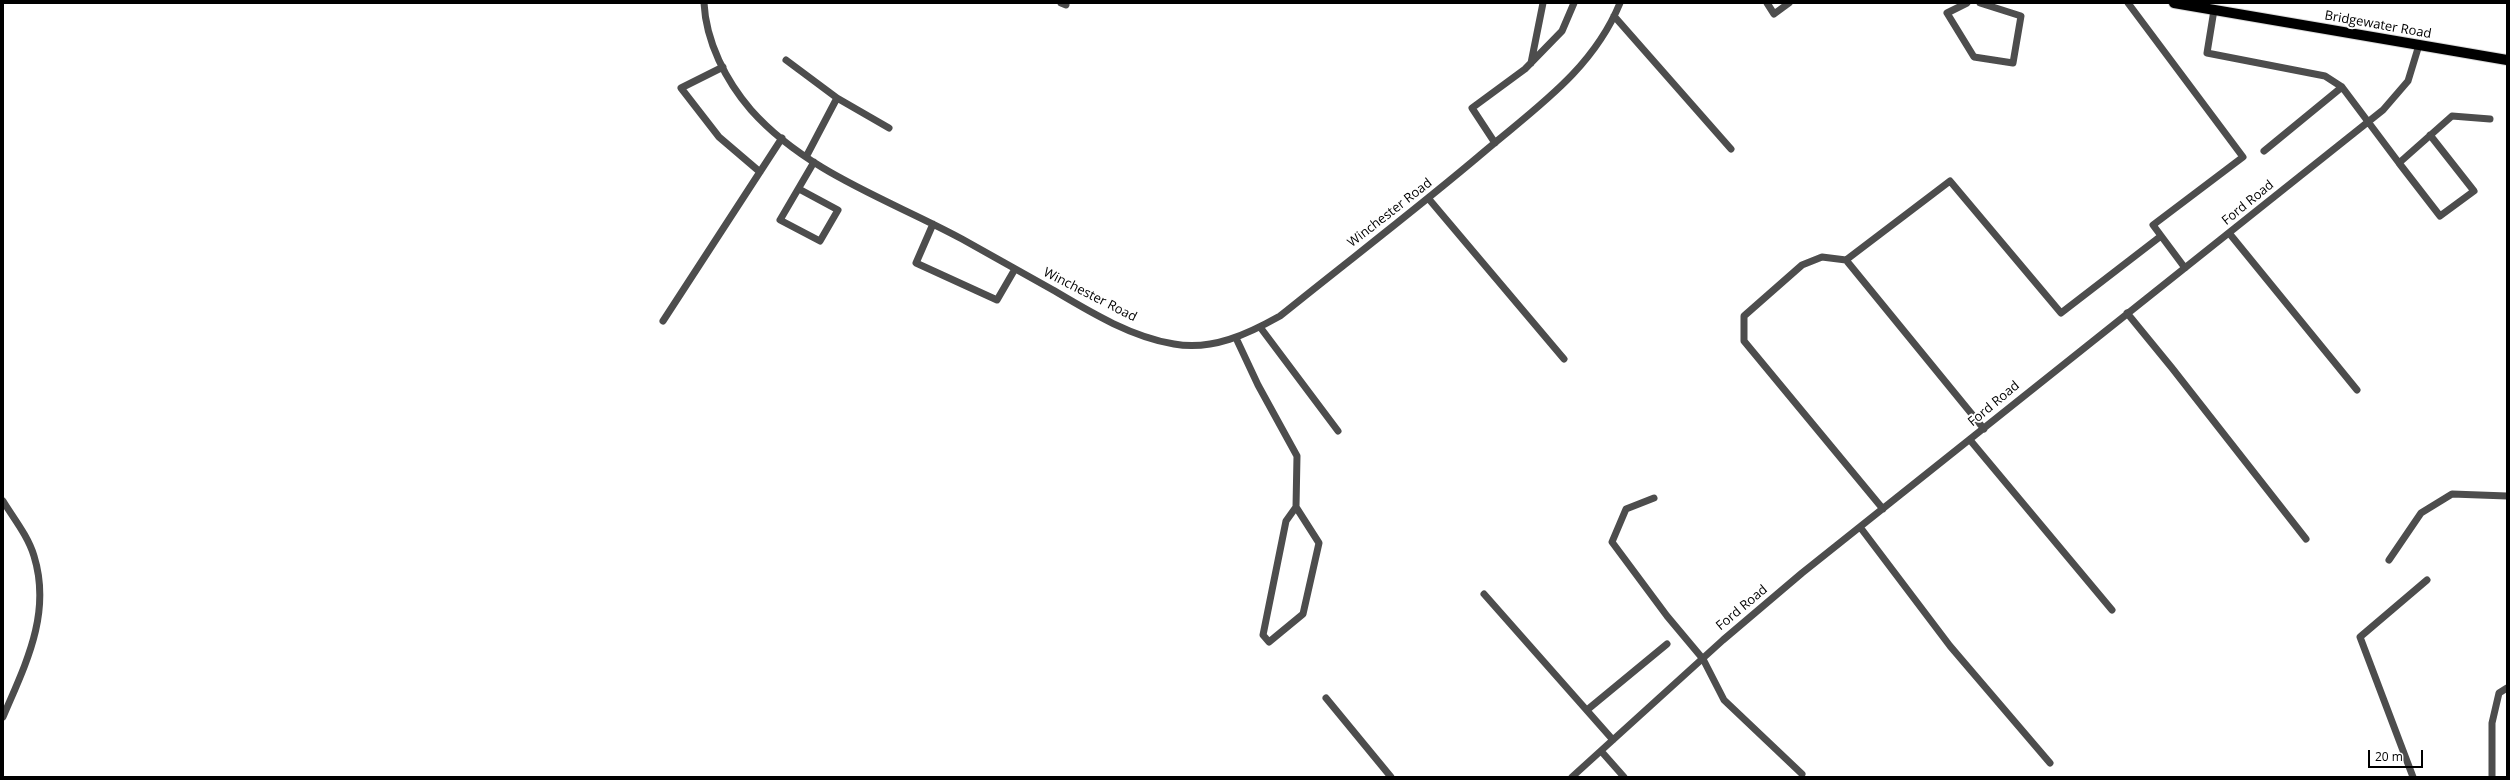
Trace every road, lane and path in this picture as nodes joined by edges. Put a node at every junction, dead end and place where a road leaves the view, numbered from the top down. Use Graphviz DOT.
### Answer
graph roads {
  1 [pos="704,3"];
  2 [pos="1543,3"];
  3 [pos="1574,3"];
  4 [pos="1620,3"];
  5 [pos="1767,3"];
  6 [pos="1789,3"];
  7 [pos="1967,3"];
  8 [pos="1980,3"];
  9 [pos="2128,3"];
  10 [pos="2174,3"];
  11 [pos="2214,10"];
  12 [pos="1614,16"];
  13 [pos="2419,45"];
  14 [pos="786,60"];
  15 [pos="2507,60"];
  16 [pos="1531,63"];
  17 [pos="723,67"];
  18 [pos="2342,87"];
  19 [pos="837,98"];
  20 [pos="2490,119"];
  21 [pos="2367,123"];
  22 [pos="889,128"];
  23 [pos="2430,135"];
  24 [pos="782,138"];
  25 [pos="1495,143"];
  26 [pos="1731,149"];
  27 [pos="2264,151"];
  28 [pos="806,157"];
  29 [pos="814,162"];
  30 [pos="2398,163"];
  31 [pos="760,172"];
  32 [pos="799,188"];
  33 [pos="1428,198"];
  34 [pos="933,224"];
  35 [pos="2229,233"];
  36 [pos="2161,236"];
  37 [pos="1846,260"];
  38 [pos="2185,268"];
  39 [pos="1015,269"];
  40 [pos="2127,313"];
  41 [pos="663,321"];
  42 [pos="1260,327"];
  43 [pos="1236,338"];
  44 [pos="1564,359"];
  45 [pos="2357,390"];
  46 [pos="1984,429"];
  47 [pos="1338,431"];
  48 [pos="1970,440"];
  49 [pos="2507,496"];
  50 [pos="1654,498"];
  51 [pos="3,501"];
  52 [pos="1296,507"];
  53 [pos="1883,509"];
  54 [pos="1860,527"];
  55 [pos="2306,539"];
  56 [pos="2389,560"];
  57 [pos="2427,580"];
  58 [pos="1484,594"];
  59 [pos="2112,610"];
  60 [pos="1667,644"];
  61 [pos="1703,659"];
  62 [pos="2507,688"];
  63 [pos="1326,698"];
  64 [pos="1587,710"];
  65 [pos="3,717"];
  66 [pos="1612,740"];
  67 [pos="1601,751"];
  68 [pos="2050,763"];
  69 [pos="1802,774"];
  70 [pos="1391,777"];
  71 [pos="1572,777"];
  72 [pos="1624,777"];
  73 [pos="2412,777"];
  74 [pos="2492,777"];
  1 -- 17 [label="street, Winchester Road"];
  2 -- 16 [label="street"];
  3 -- 16 [label="street"];
  4 -- 12 [label="street, Winchester Road"];
  5 -- 6 [label="street"];
  7 -- 8 [label="street"];
  9 -- 36 [label="street"];
  10 -- 11 [label="main road, Bridgewater Road"];
  11 -- 13 [label="main road, Bridgewater Road"];
  11 -- 18 [label="street"];
  12 -- 25 [label="street, Winchester Road"];
  12 -- 26 [label="street"];
  13 -- 15 [label="main road, Bridgewater Road"];
  13 -- 21 [label="street, Ford Road"];
  14 -- 19 [label="street"];
  16 -- 25 [label="street"];
  17 -- 24 [label="street, Winchester Road"];
  17 -- 31 [label="street"];
  18 -- 21 [label="street"];
  18 -- 27 [label="street"];
  19 -- 22 [label="street"];
  19 -- 28 [label="street"];
  20 -- 23 [label="street"];
  21 -- 30 [label="street"];
  21 -- 35 [label="street, Ford Road"];
  23 -- 30 [label="street"];
  23 -- 30 [label="street"];
  24 -- 28 [label="street, Winchester Road"];
  24 -- 31 [label="street"];
  25 -- 33 [label="street, Winchester Road"];
  28 -- 29 [label="street, Winchester Road"];
  29 -- 32 [label="street"];
  29 -- 34 [label="street, Winchester Road"];
  31 -- 41 [label="street"];
  32 -- 32 [label="street"];
  33 -- 42 [label="street, Winchester Road"];
  33 -- 44 [label="street"];
  34 -- 39 [label="street, Winchester Road"];
  34 -- 39 [label="street"];
  35 -- 38 [label="street, Ford Road"];
  35 -- 45 [label="street"];
  36 -- 37 [label="street"];
  36 -- 38 [label="street"];
  37 -- 46 [label="street"];
  37 -- 53 [label="street"];
  38 -- 40 [label="street, Ford Road"];
  39 -- 43 [label="street, Winchester Road"];
  40 -- 46 [label="street, Ford Road"];
  40 -- 55 [label="street"];
  42 -- 43 [label="street, Winchester Road"];
  42 -- 47 [label="street"];
  43 -- 52 [label="street"];
  46 -- 48 [label="street, Ford Road"];
  48 -- 53 [label="street, Ford Road"];
  48 -- 59 [label="street"];
  49 -- 56 [label="street"];
  50 -- 61 [label="street"];
  51 -- 65 [label="street"];
  52 -- 52 [label="street"];
  53 -- 54 [label="street, Ford Road"];
  54 -- 61 [label="street, Ford Road"];
  54 -- 68 [label="street"];
  57 -- 73 [label="street"];
  58 -- 64 [label="street"];
  60 -- 64 [label="street"];
  61 -- 66 [label="street, Ford Road"];
  61 -- 69 [label="street"];
  62 -- 74 [label="street"];
  63 -- 70 [label="street"];
  64 -- 66 [label="street"];
  66 -- 67 [label="street, Ford Road"];
  67 -- 71 [label="street, Ford Road"];
  67 -- 72 [label="street"];
}
